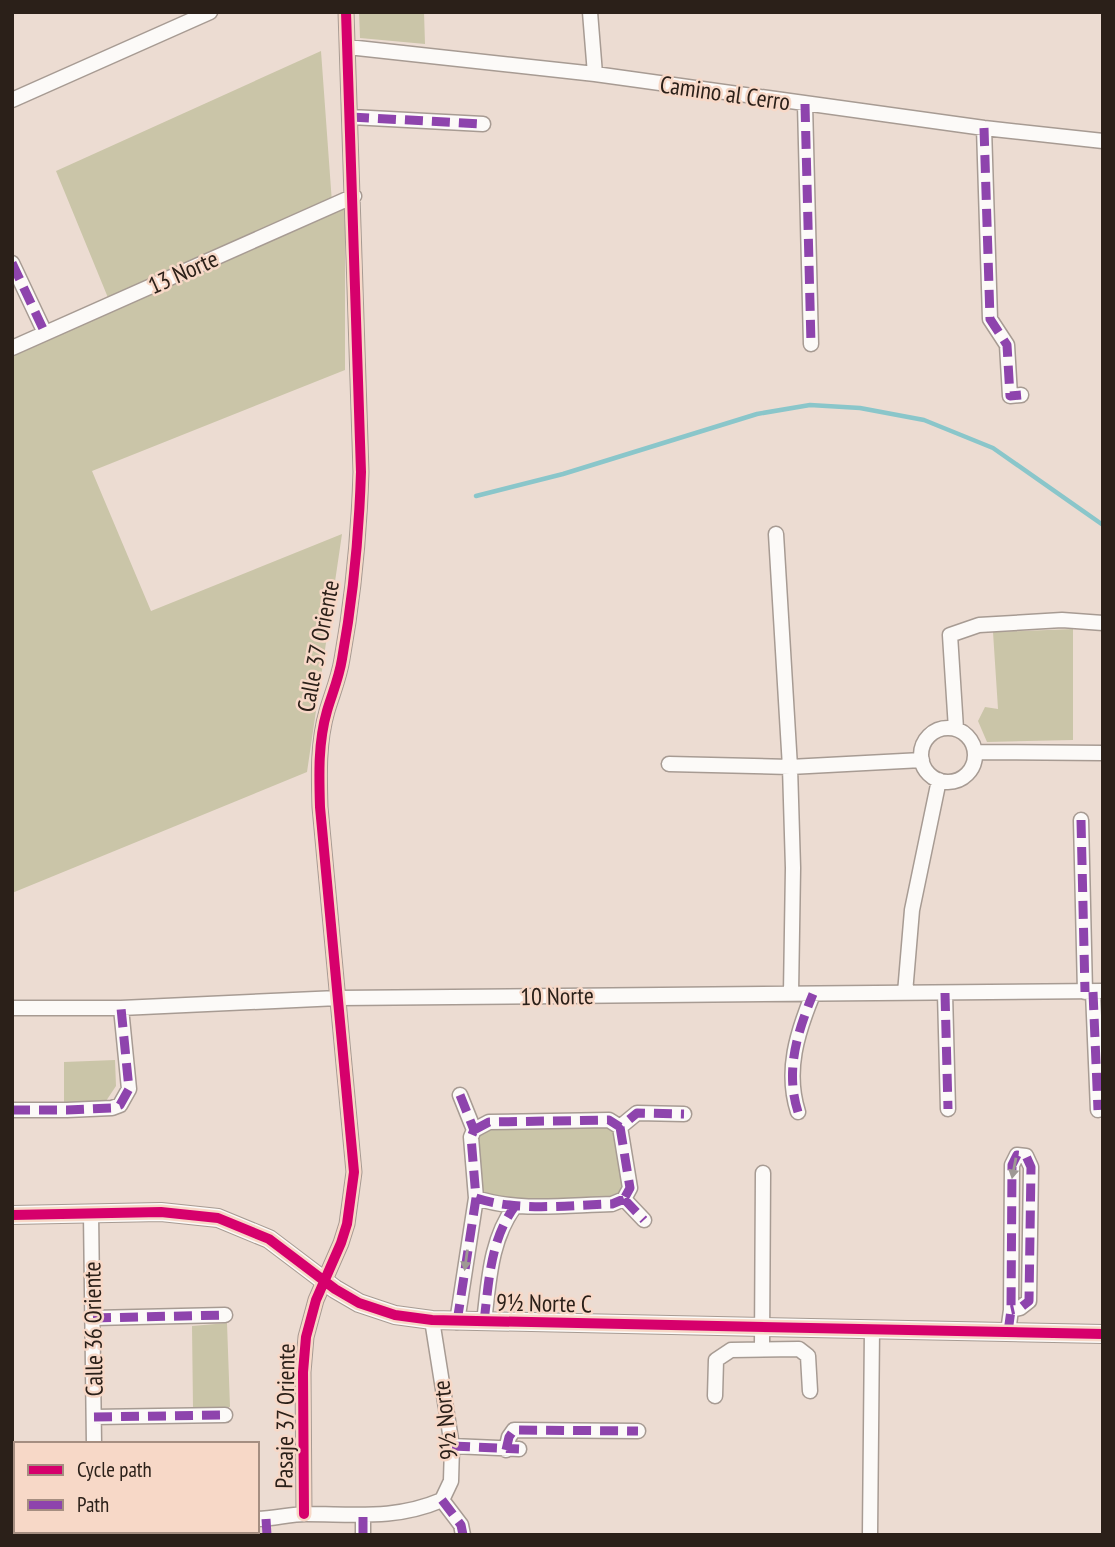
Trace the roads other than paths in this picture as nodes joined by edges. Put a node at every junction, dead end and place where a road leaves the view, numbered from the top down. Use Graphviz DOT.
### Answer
graph roads {
  1 [pos="209,12"];
  2 [pos="346,12"];
  3 [pos="590,12"];
  4 [pos="348,47"];
  5 [pos="595,74"];
  6 [pos="12,100"];
  7 [pos="805,104"];
  8 [pos="351,117"];
  9 [pos="483,124"];
  10 [pos="984,128"];
  11 [pos="1103,142"];
  12 [pos="354,197"];
  13 [pos="12,263"];
  14 [pos="45,333"];
  15 [pos="811,344"];
  16 [pos="12,348"];
  17 [pos="1021,395"];
  18 [pos="776,534"];
  19 [pos="1103,623"];
  20 [pos="956,729"];
  21 [pos="975,752"];
  22 [pos="1103,753"];
  23 [pos="922,760"];
  24 [pos="669,764"];
  25 [pos="790,767"];
  26 [pos="939,780"];
  27 [pos="1081,820"];
  28 [pos="1094,991"];
  29 [pos="791,993"];
  30 [pos="905,993"];
  31 [pos="945,993"];
  32 [pos="813,994"];
  33 [pos="338,998"];
  34 [pos="12,1008"];
  35 [pos="121,1008"];
  36 [pos="460,1095"];
  37 [pos="948,1109"];
  38 [pos="12,1110"];
  39 [pos="1098,1110"];
  40 [pos="798,1112"];
  41 [pos="684,1114"];
  42 [pos="620,1127"];
  43 [pos="474,1130"];
  44 [pos="763,1173"];
  45 [pos="1031,1195"];
  46 [pos="1011,1196"];
  47 [pos="476,1198"];
  48 [pos="624,1199"];
  49 [pos="515,1206"];
  50 [pos="91,1213"];
  51 [pos="12,1215"];
  52 [pos="644,1220"];
  53 [pos="1011,1231"];
  54 [pos="1030,1231"];
  55 [pos="1011,1269"];
  56 [pos="1029,1269"];
  57 [pos="323,1280"];
  58 [pos="1011,1310"];
  59 [pos="225,1315"];
  60 [pos="93,1318"];
  61 [pos="432,1320"];
  62 [pos="457,1322"];
  63 [pos="484,1322"];
  64 [pos="762,1328"];
  65 [pos="872,1329"];
  66 [pos="1008,1332"];
  67 [pos="1103,1334"];
  68 [pos="762,1349"];
  69 [pos="810,1391"];
  70 [pos="715,1396"];
  71 [pos="225,1415"];
  72 [pos="94,1417"];
  73 [pos="638,1431"];
  74 [pos="94,1442"];
  75 [pos="452,1446"];
  76 [pos="442,1500"];
  77 [pos="304,1514"];
  78 [pos="363,1516"];
  79 [pos="262,1519"];
  80 [pos="267,1535"];
  81 [pos="363,1535"];
  82 [pos="463,1535"];
  83 [pos="870,1535"];
  1 -- 6 [label="street"];
  2 -- 4 [label="street, Calle 37 Oriente"];
  3 -- 5 [label="street"];
  4 -- 5 [label="street, Camino al Cerro"];
  4 -- 8 [label="street, Calle 37 Oriente"];
  5 -- 7 [label="street, Camino al Cerro"];
  7 -- 10 [label="street, Camino al Cerro"];
  7 -- 15 [label="street"];
  8 -- 9 [label="street"];
  8 -- 12 [label="street, Calle 37 Oriente"];
  10 -- 11 [label="street, Camino al Cerro"];
  10 -- 17 [label="street"];
  12 -- 14 [label="street, 13 Norte"];
  12 -- 33 [label="street, Calle 37 Oriente"];
  13 -- 14 [label="street"];
  14 -- 16 [label="street, 13 Norte"];
  18 -- 25 [label="street"];
  19 -- 20 [label="street"];
  20 -- 21 [label="street"];
  20 -- 23 [label="street"];
  21 -- 22 [label="street"];
  21 -- 26 [label="street"];
  23 -- 25 [label="street"];
  23 -- 26 [label="street"];
  24 -- 25 [label="street"];
  25 -- 29 [label="street"];
  26 -- 30 [label="street"];
  27 -- 28 [label="street"];
  28 -- 31 [label="street, 10 Norte"];
  28 -- 39 [label="street"];
  29 -- 32 [label="street, 10 Norte"];
  29 -- 33 [label="street, 10 Norte"];
  30 -- 31 [label="street, 10 Norte"];
  30 -- 32 [label="street, 10 Norte"];
  31 -- 37 [label="street"];
  32 -- 40 [label="street"];
  33 -- 35 [label="street, 10 Norte"];
  33 -- 57 [label="street, Calle 37 Oriente"];
  34 -- 35 [label="street, 10 Norte"];
  35 -- 38 [label="street"];
  36 -- 43 [label="street"];
  41 -- 42 [label="street"];
  42 -- 43 [label="street"];
  42 -- 48 [label="street"];
  43 -- 47 [label="street"];
  44 -- 64 [label="street"];
  45 -- 46 [label="street"];
  45 -- 46 [label="street, one-way"];
  45 -- 54 [label="street"];
  46 -- 53 [label="street"];
  47 -- 49 [label="street"];
  47 -- 62 [label="street, one-way"];
  48 -- 49 [label="street"];
  48 -- 52 [label="street"];
  49 -- 63 [label="street"];
  50 -- 51 [label="street, 9½ Norte C"];
  50 -- 57 [label="street, 9½ Norte C"];
  50 -- 60 [label="street, Calle 36 Oriente"];
  53 -- 54 [label="street"];
  53 -- 55 [label="street"];
  54 -- 56 [label="street"];
  55 -- 56 [label="street"];
  55 -- 58 [label="street"];
  56 -- 58 [label="street"];
  57 -- 61 [label="street, 9½ Norte C"];
  57 -- 77 [label="street, Pasaje 37 Oriente"];
  58 -- 66 [label="street"];
  59 -- 60 [label="street"];
  60 -- 72 [label="street, Calle 36 Oriente"];
  61 -- 62 [label="street, 9½ Norte C"];
  61 -- 75 [label="street, 9½ Norte"];
  62 -- 63 [label="street, 9½ Norte C"];
  63 -- 64 [label="street, 9½ Norte C"];
  64 -- 65 [label="street, 9½ Norte C"];
  64 -- 68 [label="street"];
  65 -- 66 [label="street, 9½ Norte C"];
  65 -- 83 [label="street"];
  66 -- 67 [label="street, 9½ Norte C"];
  68 -- 69 [label="street"];
  68 -- 70 [label="street"];
  71 -- 72 [label="street"];
  72 -- 74 [label="street, Calle 36 Oriente"];
  73 -- 75 [label="street"];
  75 -- 76 [label="street, 9½ Norte"];
  76 -- 78 [label="street"];
  76 -- 82 [label="street"];
  77 -- 78 [label="street"];
  77 -- 79 [label="street"];
  78 -- 81 [label="street"];
  79 -- 80 [label="street"];
}
